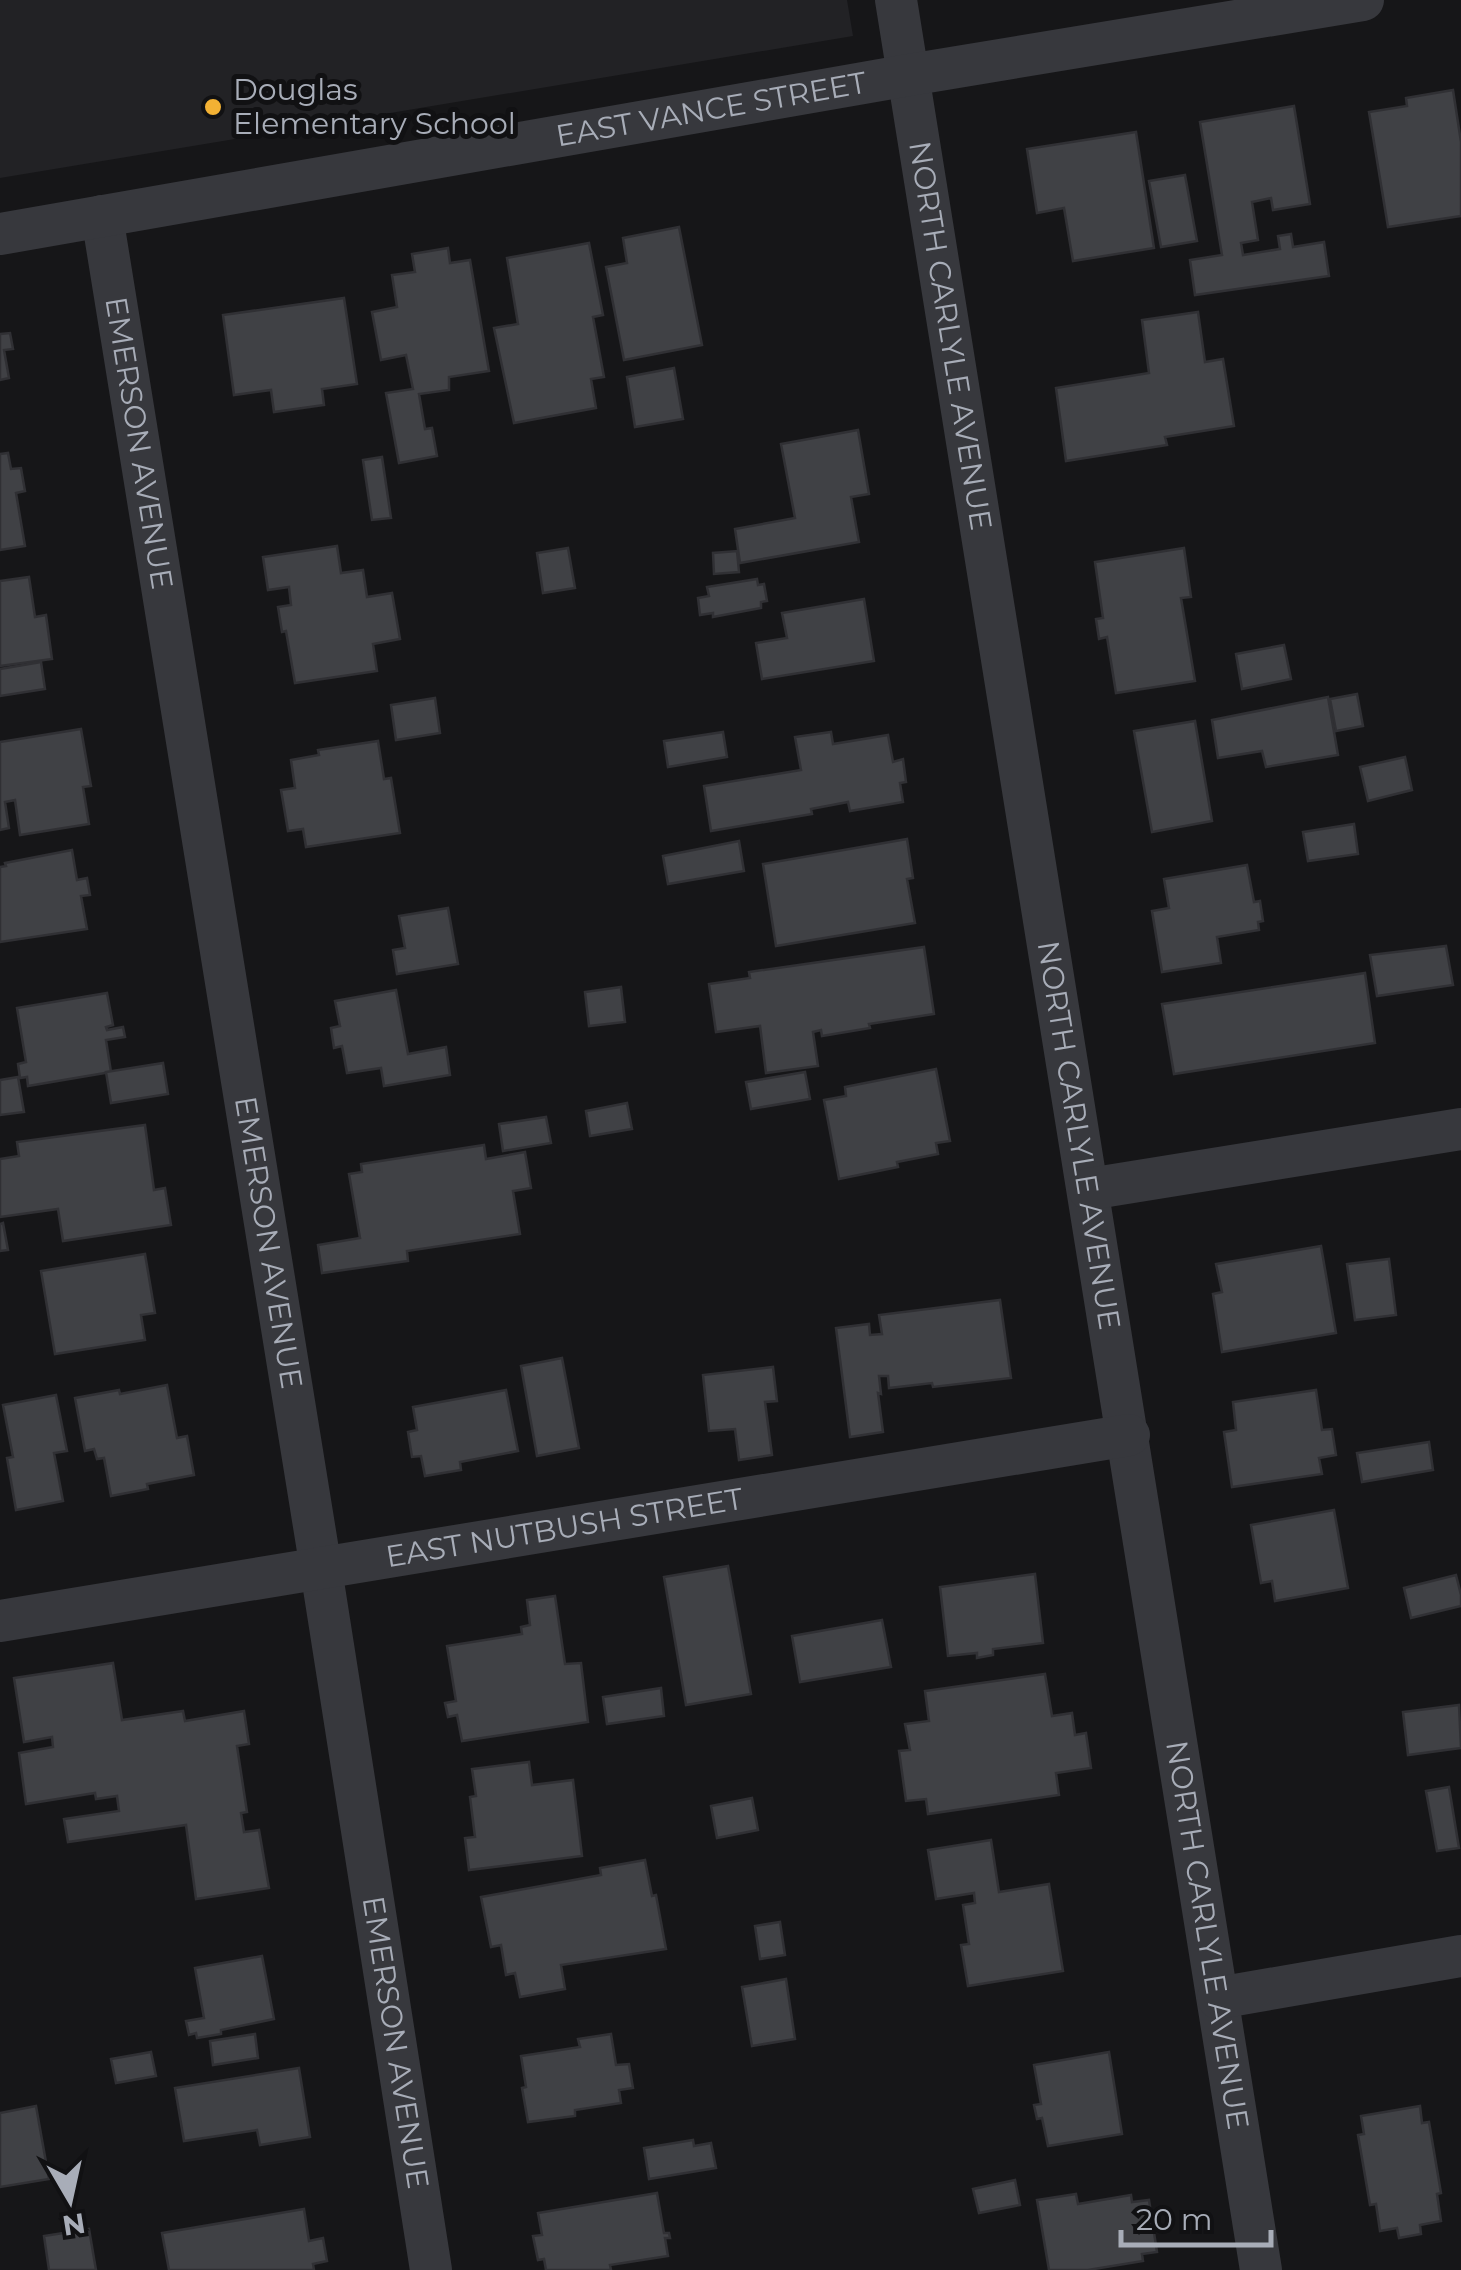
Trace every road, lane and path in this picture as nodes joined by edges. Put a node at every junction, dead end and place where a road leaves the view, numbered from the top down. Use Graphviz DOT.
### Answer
graph roads {
  1 [pos="896,0"];
  2 [pos="1363,0"];
  3 [pos="909,75"];
  4 [pos="102,216"];
  5 [pos="0,234"];
  6 [pos="1461,1129"];
  7 [pos="1089,1189"];
  8 [pos="1129,1435"];
  9 [pos="321,1569"];
  10 [pos="0,1620"];
  11 [pos="1461,1956"];
  12 [pos="1218,1998"];
  13 [pos="431,2270"];
  14 [pos="1262,2270"];
  1 -- 3 [label="street, NORTH CARLYLE AVENUE"];
  2 -- 3 [label="street, EAST VANCE STREET"];
  3 -- 4 [label="street, EAST VANCE STREET"];
  3 -- 7 [label="street, NORTH CARLYLE AVENUE"];
  4 -- 5 [label="street, EAST VANCE STREET"];
  4 -- 9 [label="street, EMERSON AVENUE"];
  6 -- 7 [label="street"];
  7 -- 8 [label="street, NORTH CARLYLE AVENUE"];
  8 -- 9 [label="street, EAST NUTBUSH STREET"];
  8 -- 12 [label="street, NORTH CARLYLE AVENUE"];
  9 -- 10 [label="street, EAST NUTBUSH STREET"];
  9 -- 13 [label="street, EMERSON AVENUE"];
  11 -- 12 [label="street"];
  12 -- 14 [label="street, NORTH CARLYLE AVENUE"];
}
